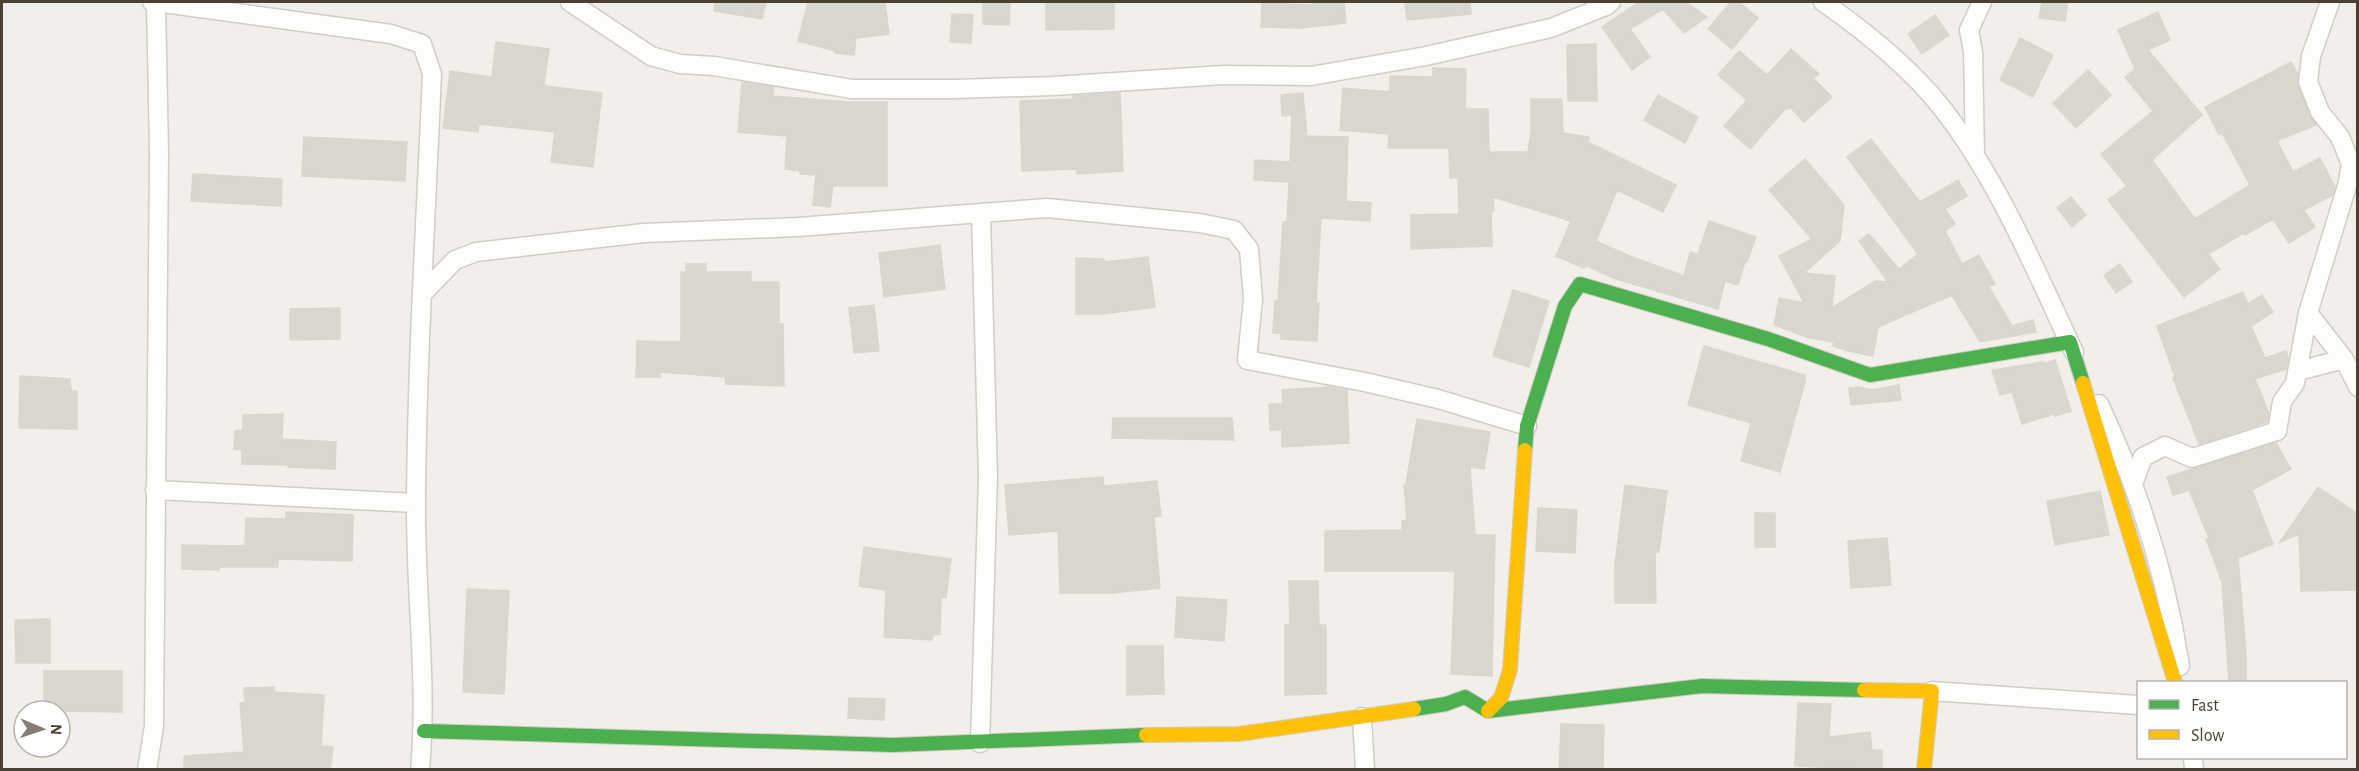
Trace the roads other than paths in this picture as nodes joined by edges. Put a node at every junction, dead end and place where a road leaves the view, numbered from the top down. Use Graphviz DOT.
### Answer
graph roads {
  1 [pos="154,2"];
  2 [pos="570,2"];
  3 [pos="1611,2"];
  4 [pos="1822,2"];
  5 [pos="1982,2"];
  6 [pos="2330,2"];
  7 [pos="1974,154"];
  8 [pos="981,213"];
  9 [pos="422,294"];
  10 [pos="2308,313"];
  11 [pos="2070,342"];
  12 [pos="2344,359"];
  13 [pos="2298,370"];
  14 [pos="2358,387"];
  15 [pos="1527,426"];
  16 [pos="2133,484"];
  17 [pos="155,490"];
  18 [pos="416,503"];
  19 [pos="2175,681"];
  20 [pos="2182,681"];
  21 [pos="1932,691"];
  22 [pos="2137,705"];
  23 [pos="1488,711"];
  24 [pos="1362,717"];
  25 [pos="424,731"];
  26 [pos="980,743"];
  27 [pos="147,770"];
  28 [pos="420,770"];
  29 [pos="1365,770"];
  30 [pos="1924,770"];
  1 -- 9 [label="street"];
  1 -- 17 [label="street"];
  2 -- 3 [label="street"];
  4 -- 7 [label="street"];
  5 -- 7 [label="street"];
  6 -- 10 [label="street"];
  7 -- 11 [label="street"];
  8 -- 9 [label="street"];
  8 -- 15 [label="street"];
  8 -- 26 [label="street"];
  9 -- 18 [label="street"];
  10 -- 12 [label="street"];
  10 -- 13 [label="street"];
  11 -- 15 [label="street"];
  11 -- 16 [label="street"];
  11 -- 19 [label="street"];
  12 -- 13 [label="street"];
  12 -- 14 [label="street"];
  13 -- 16 [label="street"];
  15 -- 23 [label="street"];
  16 -- 20 [label="street"];
  17 -- 18 [label="street"];
  17 -- 27 [label="street"];
  18 -- 25 [label="street"];
  21 -- 22 [label="street"];
  21 -- 23 [label="street"];
  21 -- 30 [label="street"];
  23 -- 24 [label="street"];
  24 -- 26 [label="street"];
  24 -- 29 [label="street"];
  25 -- 26 [label="street"];
  25 -- 28 [label="street"];
}
